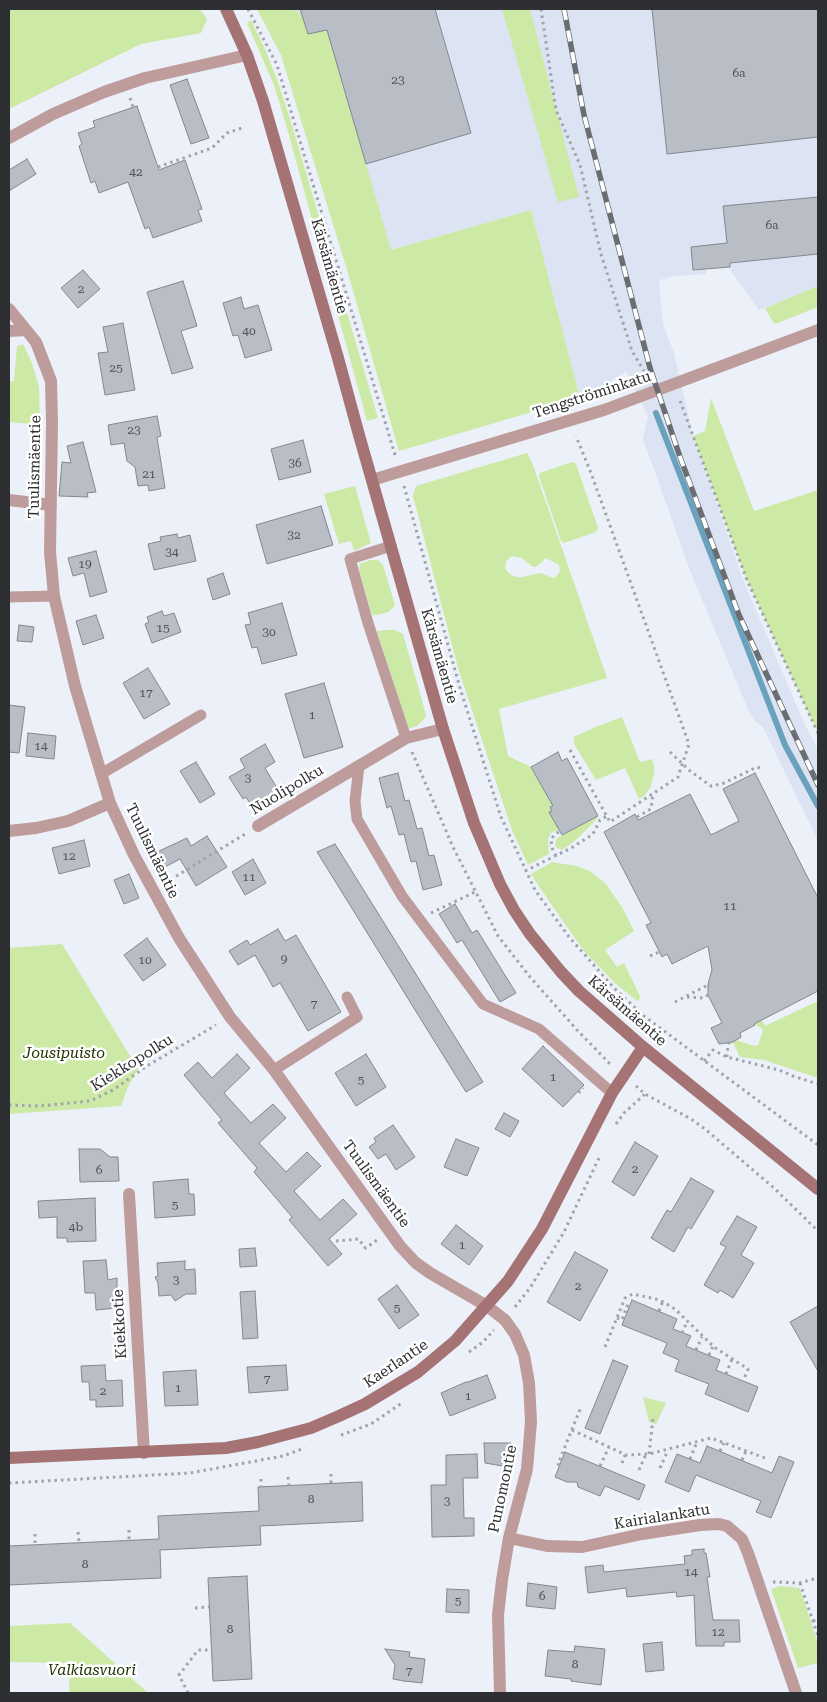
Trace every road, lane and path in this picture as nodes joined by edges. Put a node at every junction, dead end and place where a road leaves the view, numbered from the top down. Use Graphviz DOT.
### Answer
graph roads {
  1 [pos="226,9"];
  2 [pos="248,9"];
  3 [pos="541,9"];
  4 [pos="247,55"];
  5 [pos="245,127"];
  6 [pos="9,138"];
  7 [pos="158,167"];
  8 [pos="9,309"];
  9 [pos="26,330"];
  10 [pos="818,330"];
  11 [pos="9,331"];
  12 [pos="644,370"];
  13 [pos="680,401"];
  14 [pos="576,436"];
  15 [pos="395,455"];
  16 [pos="372,480"];
  17 [pos="404,488"];
  18 [pos="9,500"];
  19 [pos="51,505"];
  20 [pos="391,546"];
  21 [pos="54,596"];
  22 [pos="9,597"];
  23 [pos="201,715"];
  24 [pos="443,729"];
  25 [pos="818,733"];
  26 [pos="406,738"];
  27 [pos="570,750"];
  28 [pos="670,752"];
  29 [pos="682,764"];
  30 [pos="359,766"];
  31 [pos="762,771"];
  32 [pos="101,774"];
  33 [pos="653,793"];
  34 [pos="110,803"];
  35 [pos="607,816"];
  36 [pos="637,817"];
  37 [pos="258,826"];
  38 [pos="9,831"];
  39 [pos="560,832"];
  40 [pos="556,856"];
  41 [pos="525,872"];
  42 [pos="152,890"];
  43 [pos="475,892"];
  44 [pos="420,919"];
  45 [pos="659,952"];
  46 [pos="650,956"];
  47 [pos="708,985"];
  48 [pos="708,995"];
  49 [pos="684,997"];
  50 [pos="348,998"];
  51 [pos="675,1002"];
  52 [pos="230,1017"];
  53 [pos="731,1040"];
  54 [pos="643,1047"];
  55 [pos="727,1057"];
  56 [pos="704,1061"];
  57 [pos="274,1070"];
  58 [pos="818,1084"];
  59 [pos="612,1093"];
  60 [pos="9,1105"];
  61 [pos="614,1126"];
  62 [pos="818,1145"];
  63 [pos="600,1155"];
  64 [pos="818,1189"];
  65 [pos="129,1194"];
  66 [pos="818,1231"];
  67 [pos="379,1239"];
  68 [pos="336,1241"];
  69 [pos="663,1302"];
  70 [pos="517,1304"];
  71 [pos="487,1306"];
  72 [pos="629,1307"];
  73 [pos="659,1311"];
  74 [pos="617,1318"];
  75 [pos="687,1322"];
  76 [pos="682,1333"];
  77 [pos="702,1336"];
  78 [pos="713,1346"];
  79 [pos="605,1347"];
  80 [pos="696,1350"];
  81 [pos="709,1355"];
  82 [pos="732,1359"];
  83 [pos="726,1374"];
  84 [pos="743,1381"];
  85 [pos="581,1407"];
  86 [pos="653,1418"];
  87 [pos="572,1430"];
  88 [pos="697,1442"];
  89 [pos="724,1443"];
  90 [pos="608,1447"];
  91 [pos="668,1449"];
  92 [pos="720,1451"];
  93 [pos="746,1451"];
  94 [pos="144,1453"];
  95 [pos="625,1454"];
  96 [pos="647,1454"];
  97 [pos="9,1458"];
  98 [pos="765,1458"];
  99 [pos="690,1459"];
  100 [pos="742,1460"];
  101 [pos="622,1463"];
  102 [pos="560,1465"];
  103 [pos="600,1466"];
  104 [pos="660,1468"];
  105 [pos="639,1470"];
  106 [pos="331,1474"];
  107 [pos="288,1477"];
  108 [pos="261,1479"];
  109 [pos="331,1484"];
  110 [pos="289,1486"];
  111 [pos="262,1487"];
  112 [pos="128,1530"];
  113 [pos="78,1532"];
  114 [pos="35,1534"];
  115 [pos="509,1538"];
  116 [pos="129,1540"];
  117 [pos="79,1542"];
  118 [pos="36,1545"];
  119 [pos="818,1578"];
  120 [pos="758,1581"];
  121 [pos="800,1583"];
  122 [pos="195,1608"];
  123 [pos="209,1608"];
  124 [pos="818,1619"];
  125 [pos="813,1621"];
  126 [pos="818,1636"];
  127 [pos="211,1650"];
  128 [pos="188,1693"];
  129 [pos="500,1693"];
  130 [pos="796,1693"];
  1 -- 4 [label="street, Kärsämäentie"];
  2 -- 15 [label="path"];
  3 -- 12 [label="path"];
  4 -- 6 [label="street"];
  4 -- 16 [label="street, Kärsämäentie"];
  5 -- 7 [label="path"];
  8 -- 9 [label="street, Tuulismäentie"];
  9 -- 11 [label="street"];
  9 -- 19 [label="street, Tuulismäentie"];
  10 -- 16 [label="street, Tengströminkatu"];
  13 -- 25 [label="path"];
  14 -- 29 [label="path"];
  16 -- 20 [label="street, Kärsämäentie"];
  17 -- 41 [label="path"];
  18 -- 19 [label="street"];
  19 -- 21 [label="street, Tuulismäentie"];
  20 -- 24 [label="street, Kärsämäentie"];
  20 -- 26 [label="lane"];
  21 -- 22 [label="lane"];
  21 -- 32 [label="street, Tuulismäentie"];
  23 -- 32 [label="lane"];
  24 -- 26 [label="street, Nuolipolku"];
  24 -- 54 [label="street, Kärsämäentie"];
  26 -- 30 [label="street, Nuolipolku"];
  27 -- 35 [label="path"];
  28 -- 29 [label="path"];
  29 -- 31 [label="path"];
  29 -- 33 [label="path"];
  30 -- 37 [label="street, Nuolipolku"];
  30 -- 44 [label="lane"];
  32 -- 34 [label="street, Tuulismäentie"];
  33 -- 35 [label="path"];
  33 -- 36 [label="path"];
  34 -- 38 [label="street"];
  34 -- 42 [label="street, Tuulismäentie"];
  35 -- 40 [label="path"];
  37 -- 42 [label="path, Nuolipolku"];
  39 -- 40 [label="path"];
  40 -- 41 [label="path"];
  41 -- 56 [label="path"];
  42 -- 52 [label="street, Tuulismäentie"];
  43 -- 44 [label="path"];
  44 -- 59 [label="lane"];
  45 -- 46 [label="path"];
  47 -- 49 [label="path"];
  48 -- 49 [label="path"];
  49 -- 51 [label="path"];
  50 -- 57 [label="lane"];
  52 -- 57 [label="street, Tuulismäentie"];
  52 -- 60 [label="path, Kiekkopolku"];
  53 -- 55 [label="path"];
  54 -- 59 [label="street, Kaerlantie"];
  54 -- 64 [label="street, Kärsämäentie"];
  55 -- 56 [label="path"];
  55 -- 58 [label="path"];
  56 -- 62 [label="path"];
  57 -- 71 [label="street, Tuulismäentie"];
  59 -- 71 [label="street, Kaerlantie"];
  61 -- 66 [label="path"];
  63 -- 70 [label="path"];
  65 -- 94 [label="street, Kiekkotie"];
  67 -- 68 [label="path"];
  69 -- 73 [label="path"];
  69 -- 74 [label="path"];
  69 -- 75 [label="path"];
  71 -- 94 [label="street, Kaerlantie"];
  71 -- 115 [label="street, Punomontie"];
  72 -- 74 [label="path"];
  74 -- 79 [label="path"];
  75 -- 76 [label="path"];
  75 -- 77 [label="path"];
  77 -- 78 [label="path"];
  77 -- 80 [label="path"];
  78 -- 81 [label="path"];
  78 -- 82 [label="path"];
  82 -- 83 [label="path"];
  82 -- 84 [label="path"];
  85 -- 87 [label="path"];
  86 -- 96 [label="path"];
  87 -- 90 [label="path"];
  87 -- 102 [label="path"];
  88 -- 89 [label="path"];
  88 -- 91 [label="path"];
  88 -- 99 [label="path"];
  89 -- 92 [label="path"];
  89 -- 93 [label="path"];
  90 -- 95 [label="path"];
  90 -- 103 [label="path"];
  91 -- 96 [label="path"];
  91 -- 104 [label="path"];
  93 -- 98 [label="path"];
  93 -- 100 [label="path"];
  94 -- 97 [label="street, Kaerlantie"];
  95 -- 96 [label="path"];
  95 -- 101 [label="path"];
  96 -- 105 [label="path"];
  106 -- 109 [label="path"];
  107 -- 110 [label="path"];
  108 -- 111 [label="path"];
  112 -- 116 [label="path"];
  113 -- 117 [label="path"];
  114 -- 118 [label="path"];
  115 -- 120 [label="street, Kairialankatu"];
  115 -- 129 [label="street, Punomontie"];
  119 -- 121 [label="path"];
  120 -- 121 [label="path"];
  120 -- 130 [label="street, Kairialankatu"];
  121 -- 125 [label="path"];
  122 -- 123 [label="path"];
  124 -- 125 [label="path"];
  125 -- 126 [label="path"];
  127 -- 128 [label="path"];
}
